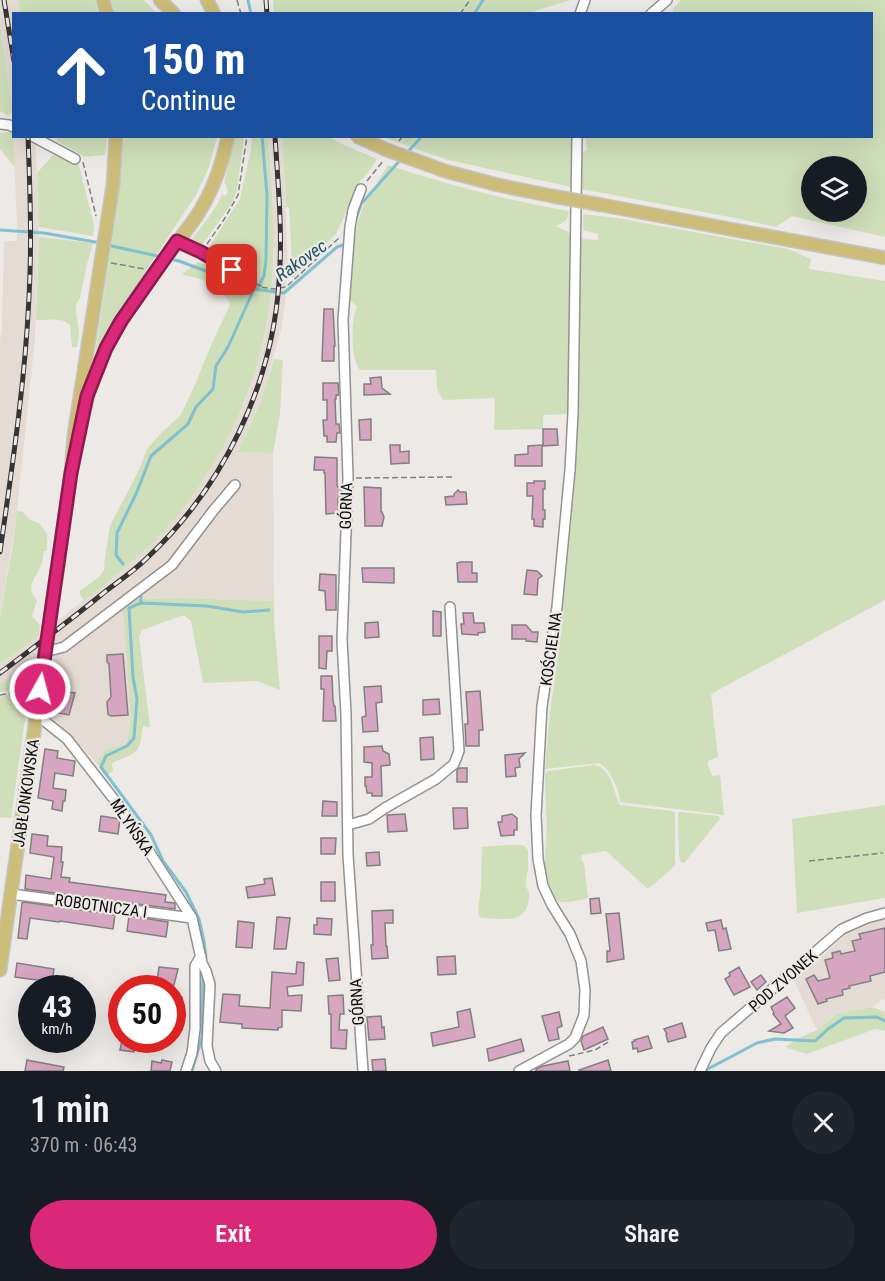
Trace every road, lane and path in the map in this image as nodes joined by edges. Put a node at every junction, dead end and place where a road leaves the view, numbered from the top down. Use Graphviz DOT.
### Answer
graph roads {
  1 [pos="160,0"];
  2 [pos="667,0"];
  3 [pos="172,12"];
  4 [pos="653,12"];
  5 [pos="36,138"];
  6 [pos="116,138"];
  7 [pos="228,138"];
  8 [pos="247,138"];
  9 [pos="361,138"];
  10 [pos="401,138"];
  11 [pos="577,138"];
  12 [pos="396,145"];
  13 [pos="75,159"];
  14 [pos="382,163"];
  15 [pos="361,189"];
  16 [pos="96,215"];
  17 [pos="342,242"];
  18 [pos="174,246"];
  19 [pos="201,252"];
  20 [pos="885,258"];
  21 [pos="101,259"];
  22 [pos="157,269"];
  23 [pos="232,270"];
  24 [pos="71,473"];
  25 [pos="454,477"];
  26 [pos="348,478"];
  27 [pos="235,485"];
  28 [pos="450,607"];
  29 [pos="45,652"];
  30 [pos="0,695"];
  31 [pos="37,711"];
  32 [pos="348,825"];
  33 [pos="884,853"];
  34 [pos="809,861"];
  35 [pos="11,894"];
  36 [pos="885,913"];
  37 [pos="192,918"];
  38 [pos="203,963"];
  39 [pos="0,970"];
  40 [pos="610,1041"];
  41 [pos="198,1047"];
  42 [pos="570,1055"];
  43 [pos="701,1069"];
  44 [pos="186,1071"];
  45 [pos="216,1071"];
  46 [pos="363,1071"];
  47 [pos="519,1071"];
  1 -- 3 [label="main road"];
  2 -- 4 [label="street"];
  5 -- 13 [label="street"];
  6 -- 21 [label="main road"];
  7 -- 18 [label="main road"];
  8 -- 19 [label="path"];
  9 -- 20 [label="main road, bridge"];
  10 -- 12 [label="path"];
  11 -- 47 [label="street, KOŚCIELNA"];
  13 -- 16 [label="path"];
  14 -- 15 [label="path"];
  15 -- 26 [label="street, GÓRNA"];
  17 -- 23 [label="path"];
  18 -- 19 [label="street"];
  18 -- 22 [label="main road"];
  19 -- 23 [label="street"];
  21 -- 22 [label="path"];
  21 -- 24 [label="main road"];
  22 -- 24 [label="main road"];
  24 -- 29 [label="main road, JABŁONKOWSKA"];
  25 -- 26 [label="path"];
  26 -- 32 [label="street, GÓRNA"];
  27 -- 29 [label="street"];
  28 -- 32 [label="street"];
  29 -- 31 [label="main road, JABŁONKOWSKA"];
  30 -- 31 [label="path"];
  31 -- 35 [label="main road, JABŁONKOWSKA"];
  31 -- 37 [label="street, MŁYŃSKA"];
  32 -- 46 [label="street, GÓRNA"];
  33 -- 34 [label="path"];
  35 -- 37 [label="street, ROBOTNICZA I"];
  35 -- 39 [label="main road, JABŁONKOWSKA"];
  36 -- 43 [label="street, POD ZVONEK"];
  37 -- 38 [label="street, MŁYŃSKA"];
  38 -- 41 [label="street, MŁYŃSKA"];
  38 -- 41 [label="street, MŁYŃSKA"];
  40 -- 42 [label="path"];
  41 -- 44 [label="street"];
  41 -- 45 [label="street, MŁYŃSKA"];
}
